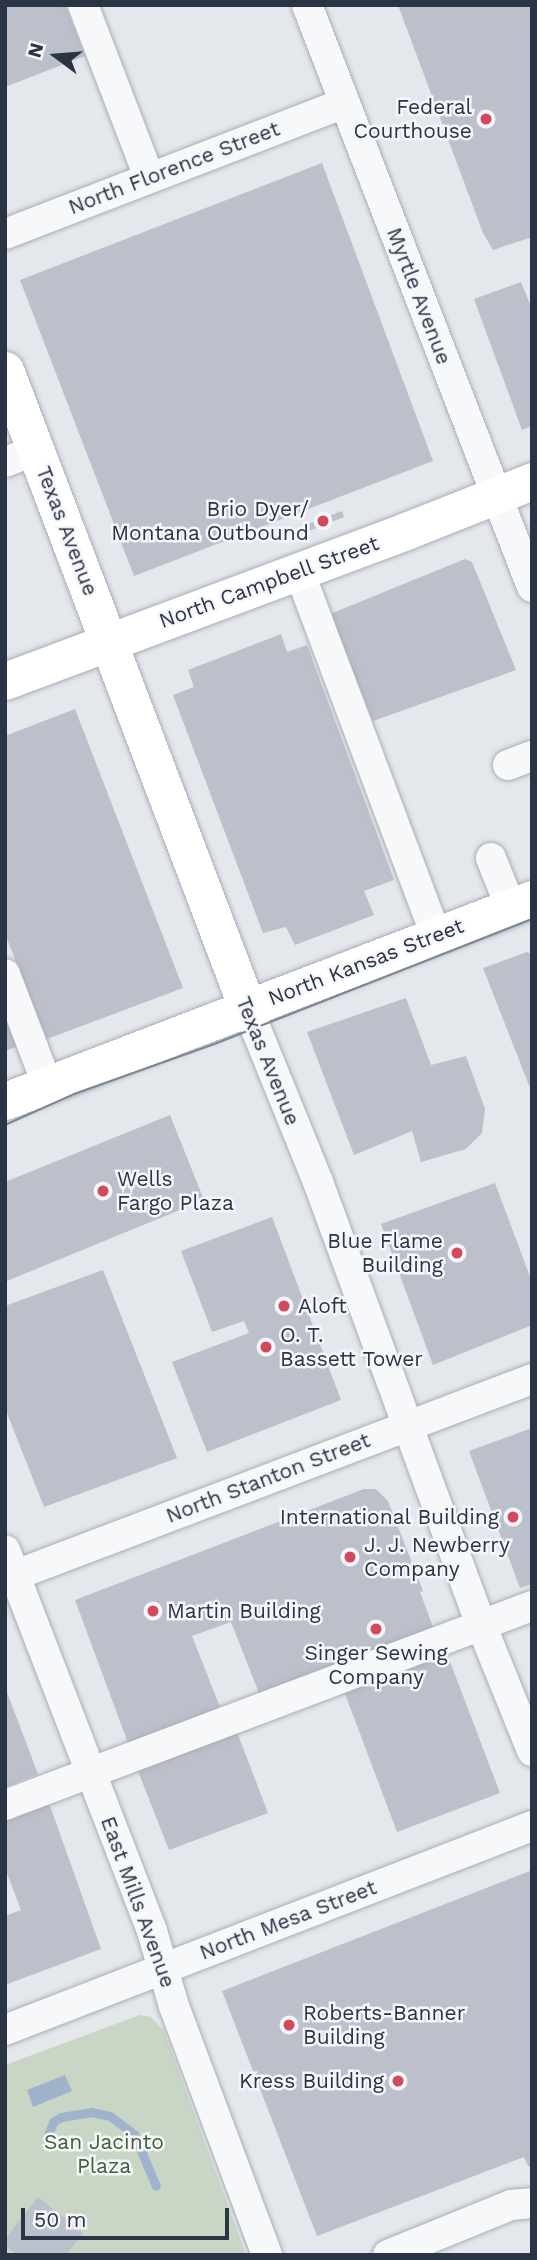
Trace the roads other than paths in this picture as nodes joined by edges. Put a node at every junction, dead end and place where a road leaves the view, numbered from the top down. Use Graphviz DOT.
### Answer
graph roads {
  1 [pos="83,5"];
  2 [pos="307,5"];
  3 [pos="344,103"];
  4 [pos="149,177"];
  5 [pos="5,234"];
  6 [pos="5,370"];
  7 [pos="21,456"];
  8 [pos="532,481"];
  9 [pos="497,494"];
  10 [pos="299,571"];
  11 [pos="532,587"];
  12 [pos="110,640"];
  13 [pos="5,681"];
  14 [pos="491,858"];
  15 [pos="521,903"];
  16 [pos="436,936"];
  17 [pos="5,974"];
  18 [pos="247,1007"];
  19 [pos="47,1084"];
  20 [pos="5,1101"];
  21 [pos="532,1379"];
  22 [pos="408,1425"];
  23 [pos="9,1568"];
  24 [pos="532,1606"];
  25 [pos="482,1626"];
  26 [pos="532,1751"];
  27 [pos="91,1772"];
  28 [pos="5,1805"];
  29 [pos="532,1826"];
  30 [pos="164,1969"];
  31 [pos="5,2030"];
  32 [pos="532,2203"];
  33 [pos="267,2255"];
  34 [pos="388,2255"];
  1 -- 4 [label="street"];
  2 -- 3 [label="street, Myrtle Avenue"];
  3 -- 4 [label="street, North Florence Street"];
  3 -- 9 [label="street, Myrtle Avenue"];
  4 -- 5 [label="street, North Florence Street"];
  6 -- 7 [label="main road, Texas Avenue"];
  7 -- 12 [label="main road, Texas Avenue"];
  8 -- 9 [label="main road, North Campbell Street"];
  9 -- 10 [label="main road, North Campbell Street"];
  9 -- 11 [label="street, Myrtle Avenue"];
  10 -- 12 [label="main road, North Campbell Street"];
  10 -- 16 [label="street"];
  12 -- 13 [label="main road, North Campbell Street"];
  12 -- 18 [label="main road, Texas Avenue"];
  14 -- 15 [label="street"];
  15 -- 16 [label="main road, North Kansas Street"];
  16 -- 18 [label="main road, North Kansas Street"];
  17 -- 19 [label="street"];
  18 -- 19 [label="main road, North Kansas Street"];
  18 -- 22 [label="street, Texas Avenue"];
  19 -- 20 [label="main road, North Kansas Street"];
  21 -- 22 [label="street, North Stanton Street"];
  22 -- 23 [label="street, North Stanton Street"];
  22 -- 25 [label="street, Texas Avenue"];
  23 -- 27 [label="street, East Mills Avenue"];
  24 -- 25 [label="street"];
  25 -- 26 [label="street, Texas Avenue"];
  25 -- 27 [label="street"];
  27 -- 28 [label="street"];
  27 -- 30 [label="street, East Mills Avenue"];
  29 -- 30 [label="street, North Mesa Street"];
  30 -- 31 [label="street, North Mesa Street"];
  30 -- 33 [label="street, East Mills Avenue"];
  32 -- 34 [label="street"];
}
